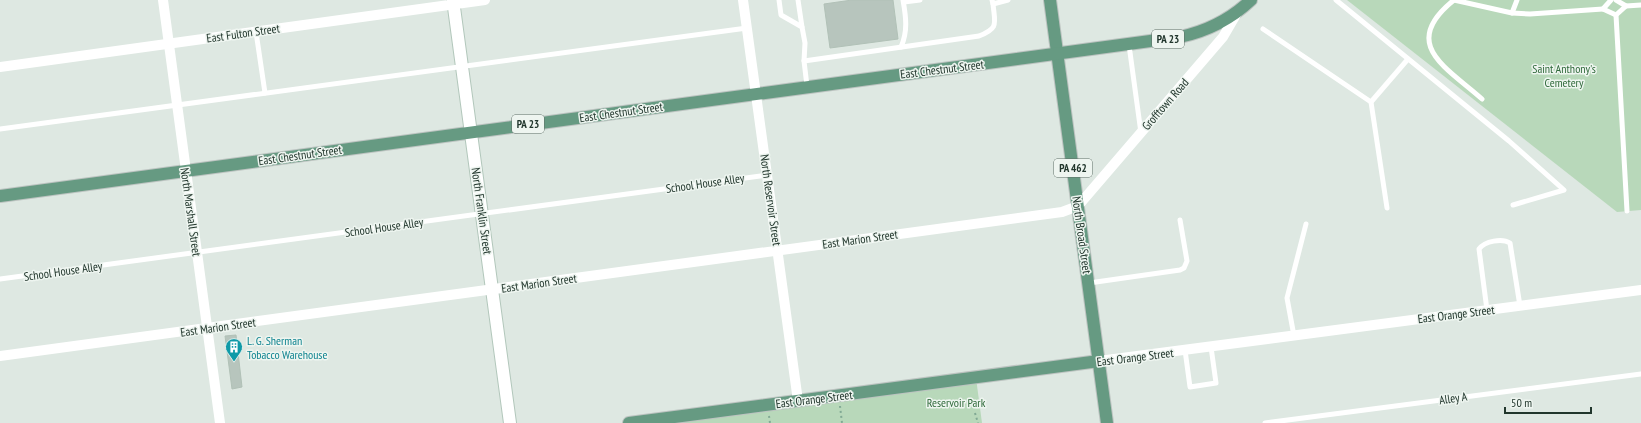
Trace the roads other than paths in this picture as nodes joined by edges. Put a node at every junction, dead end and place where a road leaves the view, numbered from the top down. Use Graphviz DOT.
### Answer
graph roads {
  1 [pos="163,0"];
  2 [pos="485,0"];
  3 [pos="743,0"];
  4 [pos="779,0"];
  5 [pos="798,0"];
  6 [pos="920,0"];
  7 [pos="1008,0"];
  8 [pos="1050,0"];
  9 [pos="1251,0"];
  10 [pos="1336,0"];
  11 [pos="1454,0"];
  12 [pos="1517,0"];
  13 [pos="1611,0"];
  14 [pos="1616,0"];
  15 [pos="903,1"];
  16 [pos="453,2"];
  17 [pos="992,2"];
  18 [pos="1641,5"];
  19 [pos="1626,6"];
  20 [pos="1603,9"];
  21 [pos="1512,13"];
  22 [pos="1237,14"];
  23 [pos="1616,15"];
  24 [pos="802,27"];
  25 [pos="747,28"];
  26 [pos="1263,29"];
  27 [pos="256,32"];
  28 [pos="168,43"];
  29 [pos="1129,45"];
  30 [pos="901,47"];
  31 [pos="1057,54"];
  32 [pos="1408,59"];
  33 [pos="804,61"];
  34 [pos="0,66"];
  35 [pos="462,67"];
  36 [pos="807,86"];
  37 [pos="265,93"];
  38 [pos="756,93"];
  39 [pos="1482,99"];
  40 [pos="1371,102"];
  41 [pos="177,105"];
  42 [pos="0,129"];
  43 [pos="471,132"];
  44 [pos="1141,132"];
  45 [pos="186,171"];
  46 [pos="767,175"];
  47 [pos="0,196"];
  48 [pos="1513,205"];
  49 [pos="1078,206"];
  50 [pos="1387,208"];
  51 [pos="1627,211"];
  52 [pos="482,214"];
  53 [pos="1180,220"];
  54 [pos="1306,224"];
  55 [pos="778,251"];
  56 [pos="197,252"];
  57 [pos="0,280"];
  58 [pos="1088,283"];
  59 [pos="492,289"];
  60 [pos="1641,290"];
  61 [pos="1520,306"];
  62 [pos="1487,310"];
  63 [pos="207,328"];
  64 [pos="1294,336"];
  65 [pos="1211,347"];
  66 [pos="1185,350"];
  67 [pos="0,356"];
  68 [pos="1099,361"];
  69 [pos="1641,374"];
  70 [pos="798,401"];
  71 [pos="220,423"];
  72 [pos="510,423"];
  73 [pos="629,423"];
  74 [pos="1107,423"];
  75 [pos="1265,423"];
  1 -- 28 [label="street, North Marshall Street"];
  2 -- 16 [label="street, East Fulton Street"];
  3 -- 25 [label="street, North Reservoir Street"];
  4 -- 24 [label="lane"];
  5 -- 24 [label="lane"];
  6 -- 15 [label="lane"];
  7 -- 17 [label="lane"];
  8 -- 31 [label="main road, North Broad Street / PA 462"];
  9 -- 22 [label="main road, Grofftown Road / PA 23"];
  10 -- 32 [label="lane"];
  11 -- 21 [label="lane"];
  11 -- 39 [label="lane"];
  12 -- 21 [label="lane"];
  13 -- 20 [label="lane"];
  14 -- 19 [label="lane"];
  15 -- 30 [label="lane"];
  16 -- 27 [label="street, East Fulton Street"];
  16 -- 35 [label="main road, North Franklin Street"];
  17 -- 30 [label="lane"];
  18 -- 19 [label="lane"];
  19 -- 23 [label="lane"];
  20 -- 21 [label="lane"];
  20 -- 23 [label="lane"];
  22 -- 29 [label="main road, East Chestnut Street / PA 23"];
  22 -- 44 [label="street, Grofftown Road"];
  23 -- 51 [label="lane"];
  24 -- 33 [label="lane"];
  25 -- 35 [label="lane"];
  25 -- 38 [label="street, North Reservoir Street"];
  26 -- 40 [label="lane"];
  27 -- 28 [label="street, East Fulton Street"];
  27 -- 37 [label="lane"];
  28 -- 34 [label="street, East Fulton Street"];
  28 -- 41 [label="street, North Marshall Street"];
  29 -- 31 [label="main road, East Chestnut Street / PA 23"];
  29 -- 44 [label="lane"];
  30 -- 33 [label="lane"];
  31 -- 36 [label="main road, East Chestnut Street / PA 23"];
  31 -- 49 [label="main road, North Broad Street / PA 462"];
  32 -- 40 [label="lane"];
  32 -- 48 [label="lane"];
  33 -- 36 [label="lane"];
  35 -- 37 [label="lane"];
  35 -- 43 [label="main road, North Franklin Street"];
  36 -- 38 [label="main road, East Chestnut Street / PA 23"];
  37 -- 41 [label="lane"];
  38 -- 43 [label="main road, East Chestnut Street / PA 23"];
  38 -- 46 [label="street, North Reservoir Street"];
  40 -- 50 [label="lane"];
  41 -- 42 [label="lane"];
  41 -- 45 [label="street, North Marshall Street"];
  43 -- 45 [label="main road, East Chestnut Street / PA 23"];
  43 -- 52 [label="main road, North Franklin Street"];
  44 -- 49 [label="street, Grofftown Road"];
  45 -- 47 [label="main road, East Chestnut Street / PA 23"];
  45 -- 56 [label="street, North Marshall Street"];
  46 -- 52 [label="lane, School House Alley"];
  46 -- 55 [label="street, North Reservoir Street"];
  49 -- 55 [label="street, East Marion Street"];
  49 -- 58 [label="main road, North Broad Street / PA 462"];
  52 -- 56 [label="lane, School House Alley"];
  52 -- 59 [label="main road, North Franklin Street"];
  53 -- 58 [label="lane"];
  54 -- 64 [label="lane"];
  55 -- 59 [label="street, East Marion Street"];
  55 -- 70 [label="street, North Reservoir Street"];
  56 -- 57 [label="lane, School House Alley"];
  56 -- 63 [label="street, North Marshall Street"];
  58 -- 68 [label="main road, North Broad Street / PA 462"];
  59 -- 63 [label="street, East Marion Street"];
  59 -- 72 [label="main road, North Franklin Street"];
  60 -- 61 [label="street, East Orange Street"];
  61 -- 62 [label="street, East Orange Street"];
  61 -- 62 [label="lane"];
  62 -- 64 [label="street, East Orange Street"];
  63 -- 67 [label="street, East Marion Street"];
  63 -- 71 [label="street, North Marshall Street"];
  64 -- 65 [label="street, East Orange Street"];
  65 -- 66 [label="street, East Orange Street"];
  65 -- 66 [label="lane"];
  66 -- 68 [label="street, East Orange Street"];
  68 -- 70 [label="main road, East Orange Street"];
  68 -- 74 [label="main road, North Broad Street / PA 462"];
  69 -- 75 [label="lane, Alley A"];
  70 -- 73 [label="main road, East Orange Street"];
}
